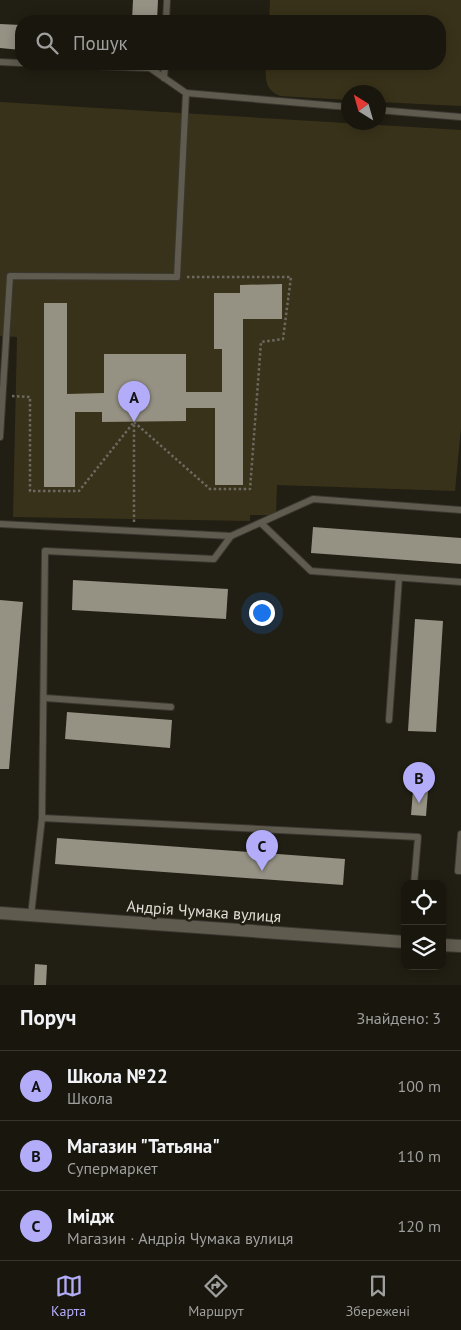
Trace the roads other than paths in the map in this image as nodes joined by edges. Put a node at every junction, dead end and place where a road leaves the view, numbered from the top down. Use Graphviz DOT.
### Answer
graph roads {
  1 [pos="167,0"];
  2 [pos="166,15"];
  3 [pos="0,62"];
  4 [pos="15,63"];
  5 [pos="153,70"];
  6 [pos="165,70"];
  7 [pos="164,78"];
  8 [pos="186,93"];
  9 [pos="341,106"];
  10 [pos="386,111"];
  11 [pos="461,117"];
  12 [pos="1,396"];
  13 [pos="0,437"];
  14 [pos="461,510"];
  15 [pos="0,524"];
  16 [pos="262,524"];
  17 [pos="232,536"];
  18 [pos="400,578"];
  19 [pos="461,582"];
  20 [pos="45,698"];
  21 [pos="171,707"];
  22 [pos="389,720"];
  23 [pos="42,818"];
  24 [pos="461,834"];
  25 [pos="461,871"];
  26 [pos="414,880"];
  27 [pos="0,913"];
  28 [pos="31,915"];
  29 [pos="401,942"];
  30 [pos="446,945"];
  31 [pos="461,946"];
  1 -- 2 [label="lane"];
  3 -- 4 [label="lane"];
  5 -- 7 [label="lane"];
  6 -- 7 [label="lane"];
  7 -- 8 [label="lane"];
  8 -- 9 [label="lane"];
  8 -- 12 [label="lane"];
  10 -- 11 [label="lane"];
  12 -- 13 [label="lane"];
  14 -- 16 [label="lane"];
  15 -- 17 [label="lane"];
  16 -- 17 [label="lane"];
  16 -- 18 [label="lane"];
  17 -- 20 [label="lane"];
  18 -- 19 [label="lane"];
  18 -- 22 [label="lane"];
  20 -- 21 [label="lane"];
  20 -- 23 [label="lane"];
  23 -- 26 [label="lane"];
  23 -- 28 [label="lane"];
  24 -- 25 [label="lane"];
  27 -- 28 [label="street, Андрія Чумака вулиця"];
  28 -- 29 [label="street, Андрія Чумака вулиця"];
  30 -- 31 [label="street"];
}
